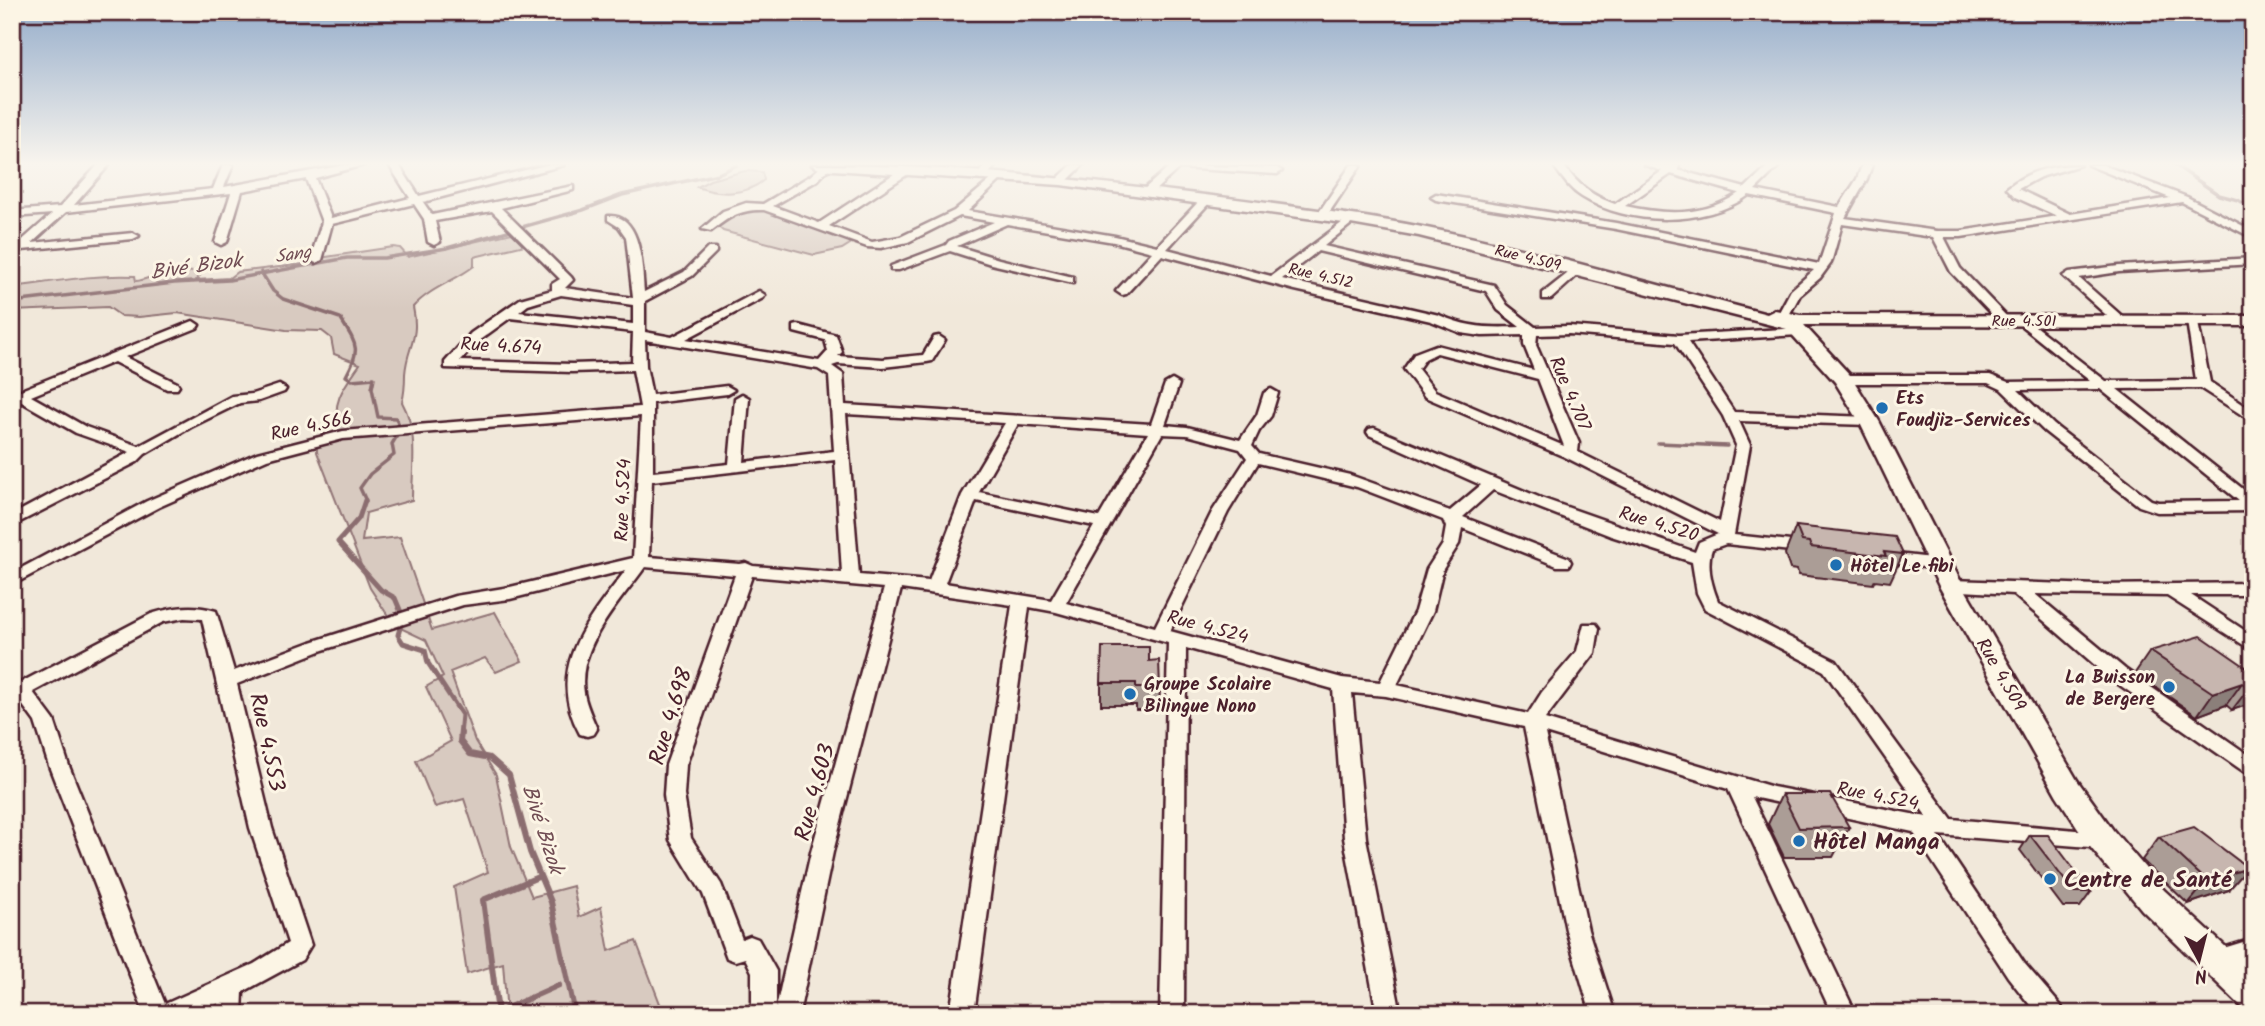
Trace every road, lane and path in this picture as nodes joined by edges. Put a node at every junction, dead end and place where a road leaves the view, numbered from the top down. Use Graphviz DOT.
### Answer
graph roads {
  1 [pos="59,213"];
  2 [pos="230,213"];
  3 [pos="324,213"];
  4 [pos="365,213"];
  5 [pos="426,213"];
  6 [pos="462,213"];
  7 [pos="500,213"];
  8 [pos="727,213"];
  9 [pos="783,213"];
  10 [pos="842,213"];
  11 [pos="959,213"];
  12 [pos="1194,213"];
  13 [pos="1306,213"];
  14 [pos="1535,213"];
  15 [pos="1647,213"];
  16 [pos="1703,213"];
  17 [pos="1831,213"];
  18 [pos="2059,213"];
  19 [pos="2100,213"];
  20 [pos="2210,213"];
  21 [pos="1322,215"];
  22 [pos="1840,215"];
  23 [pos="612,218"];
  24 [pos="2070,218"];
  25 [pos="429,219"];
  26 [pos="1351,219"];
  27 [pos="327,222"];
  28 [pos="1003,222"];
  29 [pos="822,226"];
  30 [pos="706,229"];
  31 [pos="1937,234"];
  32 [pos="2253,235"];
  33 [pos="133,236"];
  34 [pos="220,242"];
  35 [pos="434,242"];
  36 [pos="17,247"];
  37 [pos="950,247"];
  38 [pos="1315,247"];
  39 [pos="712,250"];
  40 [pos="1158,251"];
  41 [pos="316,260"];
  42 [pos="2253,261"];
  43 [pos="895,268"];
  44 [pos="1821,268"];
  45 [pos="1577,270"];
  46 [pos="1069,280"];
  47 [pos="1274,280"];
  48 [pos="561,291"];
  49 [pos="1122,291"];
  50 [pos="759,295"];
  51 [pos="1547,296"];
  52 [pos="639,297"];
  53 [pos="507,314"];
  54 [pos="2013,320"];
  55 [pos="2119,320"];
  56 [pos="2193,321"];
  57 [pos="2253,321"];
  58 [pos="1789,322"];
  59 [pos="193,326"];
  60 [pos="798,329"];
  61 [pos="1531,330"];
  62 [pos="639,332"];
  63 [pos="1679,339"];
  64 [pos="675,340"];
  65 [pos="939,340"];
  66 [pos="114,357"];
  67 [pos="639,366"];
  68 [pos="822,366"];
  69 [pos="1542,376"];
  70 [pos="1843,379"];
  71 [pos="1172,384"];
  72 [pos="2203,384"];
  73 [pos="172,386"];
  74 [pos="2006,386"];
  75 [pos="2105,386"];
  76 [pos="279,389"];
  77 [pos="727,390"];
  78 [pos="1271,393"];
  79 [pos="15,395"];
  80 [pos="742,398"];
  81 [pos="646,406"];
  82 [pos="838,409"];
  83 [pos="1730,416"];
  84 [pos="2253,418"];
  85 [pos="1014,419"];
  86 [pos="1869,421"];
  87 [pos="1157,429"];
  88 [pos="1374,432"];
  89 [pos="141,451"];
  90 [pos="1249,452"];
  91 [pos="1570,454"];
  92 [pos="842,455"];
  93 [pos="736,467"];
  94 [pos="643,478"];
  95 [pos="1493,482"];
  96 [pos="970,495"];
  97 [pos="2253,505"];
  98 [pos="1451,519"];
  99 [pos="12,521"];
  100 [pos="1102,523"];
  101 [pos="1725,535"];
  102 [pos="1819,550"];
  103 [pos="1859,554"];
  104 [pos="1700,559"];
  105 [pos="641,561"];
  106 [pos="1563,562"];
  107 [pos="746,569"];
  108 [pos="1946,575"];
  109 [pos="12,580"];
  110 [pos="851,580"];
  111 [pos="894,584"];
  112 [pos="935,587"];
  113 [pos="2017,588"];
  114 [pos="2253,589"];
  115 [pos="2172,591"];
  116 [pos="1021,601"];
  117 [pos="1056,606"];
  118 [pos="1590,628"];
  119 [pos="1168,636"];
  120 [pos="2253,645"];
  121 [pos="229,680"];
  122 [pos="1342,685"];
  123 [pos="1386,690"];
  124 [pos="17,692"];
  125 [pos="1532,722"];
  126 [pos="586,729"];
  127 [pos="2253,768"];
  128 [pos="1736,784"];
  129 [pos="1920,825"];
  130 [pos="1946,827"];
  131 [pos="2102,839"];
  132 [pos="2253,948"];
  133 [pos="2214,961"];
  134 [pos="232,986"];
  135 [pos="2253,995"];
  136 [pos="157,1014"];
  137 [pos="168,1014"];
  138 [pos="230,1014"];
  139 [pos="764,1014"];
  140 [pos="787,1014"];
  141 [pos="962,1014"];
  142 [pos="1172,1014"];
  143 [pos="1389,1014"];
  144 [pos="1603,1014"];
  145 [pos="1844,1014"];
  146 [pos="2052,1014"];
  1 -- 36 [label="street"];
  2 -- 34 [label="street"];
  3 -- 27 [label="street"];
  4 -- 27 [label="street"];
  5 -- 25 [label="street"];
  6 -- 25 [label="street"];
  7 -- 48 [label="street"];
  8 -- 30 [label="street"];
  9 -- 29 [label="street"];
  10 -- 29 [label="street"];
  11 -- 28 [label="street, Rue 4.512"];
  11 -- 29 [label="street"];
  12 -- 40 [label="street"];
  13 -- 21 [label="street, Rue 4.509"];
  14 -- 44 [label="street"];
  15 -- 16 [label="street"];
  17 -- 22 [label="street"];
  18 -- 24 [label="street"];
  19 -- 24 [label="street"];
  20 -- 32 [label="street"];
  21 -- 26 [label="street, Rue 4.509"];
  22 -- 31 [label="street"];
  22 -- 44 [label="street"];
  23 -- 52 [label="street, Rue 4.524"];
  24 -- 31 [label="street"];
  25 -- 35 [label="street"];
  26 -- 38 [label="street"];
  26 -- 45 [label="street, Rue 4.509"];
  27 -- 41 [label="street"];
  28 -- 37 [label="street"];
  28 -- 40 [label="street, Rue 4.512"];
  31 -- 54 [label="street"];
  33 -- 36 [label="street"];
  37 -- 43 [label="street"];
  37 -- 46 [label="street"];
  38 -- 47 [label="street"];
  38 -- 61 [label="street"];
  39 -- 52 [label="street, Rue 4.674"];
  40 -- 47 [label="street, Rue 4.512"];
  40 -- 49 [label="street"];
  42 -- 55 [label="street"];
  44 -- 58 [label="street"];
  45 -- 51 [label="street"];
  45 -- 58 [label="street, Rue 4.509"];
  47 -- 61 [label="street, Rue 4.512"];
  48 -- 52 [label="street, Rue 4.674"];
  48 -- 53 [label="street, Rue 4.674"];
  50 -- 64 [label="street"];
  52 -- 62 [label="street, Rue 4.524"];
  53 -- 62 [label="street"];
  53 -- 67 [label="street, Rue 4.674"];
  54 -- 55 [label="street, Rue 4.501"];
  54 -- 58 [label="street, Rue 4.501"];
  54 -- 75 [label="street"];
  55 -- 56 [label="street, Rue 4.501"];
  56 -- 57 [label="street, Rue 4.501"];
  56 -- 72 [label="street"];
  58 -- 63 [label="street, Rue 4.512"];
  58 -- 70 [label="street, Rue 4.509"];
  59 -- 66 [label="street"];
  60 -- 68 [label="street"];
  61 -- 63 [label="street, Rue 4.512"];
  61 -- 69 [label="street, Rue 4.707"];
  62 -- 64 [label="street"];
  62 -- 67 [label="street, Rue 4.524"];
  63 -- 83 [label="street"];
  64 -- 68 [label="street"];
  65 -- 68 [label="street"];
  66 -- 73 [label="street"];
  66 -- 79 [label="street"];
  67 -- 81 [label="street, Rue 4.524"];
  68 -- 82 [label="street"];
  69 -- 91 [label="street, Rue 4.707"];
  69 -- 91 [label="street"];
  70 -- 74 [label="street"];
  70 -- 86 [label="street, Rue 4.509"];
  71 -- 87 [label="street"];
  72 -- 75 [label="street"];
  72 -- 84 [label="street"];
  74 -- 75 [label="street"];
  74 -- 97 [label="street"];
  75 -- 97 [label="street"];
  76 -- 89 [label="street"];
  77 -- 81 [label="street, Rue 4.566"];
  78 -- 90 [label="street"];
  79 -- 89 [label="street"];
  80 -- 93 [label="street"];
  81 -- 94 [label="street, Rue 4.524"];
  81 -- 109 [label="street, Rue 4.566"];
  82 -- 85 [label="street"];
  82 -- 92 [label="street"];
  83 -- 86 [label="street"];
  83 -- 101 [label="street"];
  85 -- 87 [label="street"];
  85 -- 96 [label="street"];
  86 -- 108 [label="street, Rue 4.509"];
  87 -- 90 [label="street"];
  87 -- 100 [label="street"];
  88 -- 95 [label="street, Rue 4.520"];
  89 -- 99 [label="street"];
  90 -- 98 [label="street"];
  90 -- 119 [label="street"];
  91 -- 101 [label="street, Rue 4.707"];
  92 -- 93 [label="street"];
  92 -- 110 [label="street"];
  93 -- 94 [label="street"];
  94 -- 105 [label="street, Rue 4.524"];
  95 -- 98 [label="street"];
  95 -- 104 [label="street, Rue 4.520"];
  96 -- 100 [label="street"];
  96 -- 112 [label="street"];
  98 -- 106 [label="street"];
  98 -- 123 [label="street"];
  100 -- 117 [label="street"];
  101 -- 102 [label="street, Rue 4.520"];
  101 -- 104 [label="street, Rue 4.520"];
  103 -- 108 [label="street"];
  104 -- 130 [label="street"];
  105 -- 107 [label="street, Rue 4.524"];
  105 -- 121 [label="street"];
  105 -- 126 [label="street"];
  107 -- 110 [label="street, Rue 4.524"];
  107 -- 139 [label="street, Rue 4.698"];
  108 -- 113 [label="street"];
  108 -- 131 [label="street, Rue 4.509"];
  110 -- 111 [label="street, Rue 4.524"];
  111 -- 112 [label="street, Rue 4.524"];
  111 -- 140 [label="street, Rue 4.603"];
  112 -- 116 [label="street, Rue 4.524"];
  113 -- 115 [label="street"];
  113 -- 127 [label="street"];
  114 -- 115 [label="street"];
  115 -- 120 [label="street"];
  116 -- 117 [label="street, Rue 4.524"];
  116 -- 141 [label="street"];
  117 -- 119 [label="street, Rue 4.524"];
  118 -- 125 [label="street"];
  119 -- 122 [label="street, Rue 4.524"];
  119 -- 142 [label="street"];
  121 -- 124 [label="street, Rue 4.553"];
  121 -- 134 [label="street, Rue 4.553"];
  122 -- 123 [label="street, Rue 4.524"];
  122 -- 143 [label="street"];
  123 -- 125 [label="street, Rue 4.524"];
  124 -- 136 [label="street"];
  125 -- 128 [label="street, Rue 4.524"];
  125 -- 144 [label="street"];
  128 -- 129 [label="street, Rue 4.524"];
  128 -- 145 [label="street"];
  129 -- 130 [label="street, Rue 4.524"];
  129 -- 146 [label="street"];
  130 -- 131 [label="street, Rue 4.524"];
  131 -- 133 [label="street, Rue 4.509"];
  132 -- 133 [label="street"];
  133 -- 135 [label="street, Rue 4.509"];
  134 -- 137 [label="street, Rue 4.553"];
  134 -- 138 [label="street"];
}
